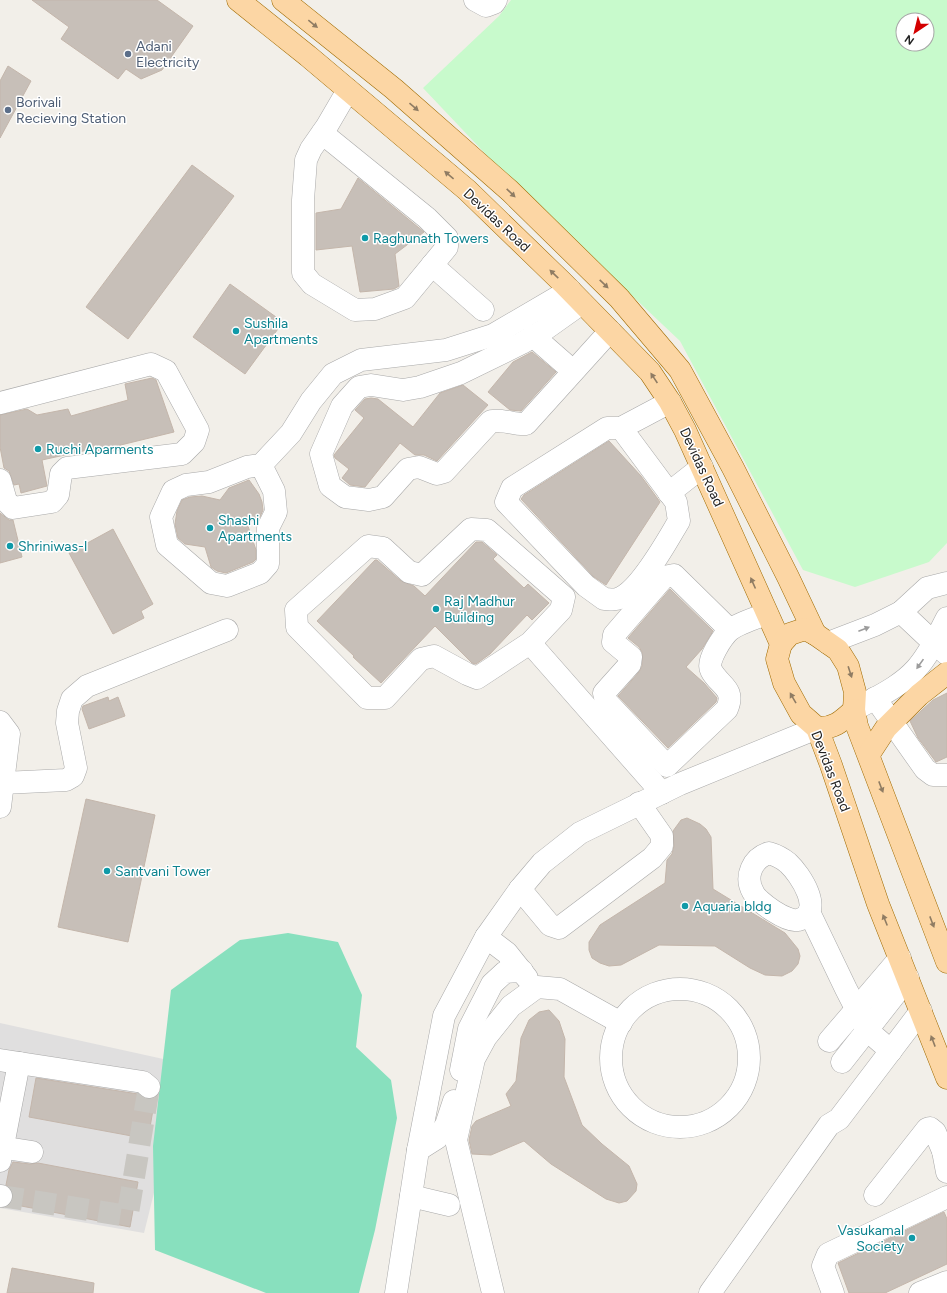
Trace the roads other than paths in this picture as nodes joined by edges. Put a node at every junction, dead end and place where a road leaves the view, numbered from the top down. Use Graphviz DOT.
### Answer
graph roads {
  1 [pos="238,0"];
  2 [pos="283,0"];
  3 [pos="475,0"];
  4 [pos="496,0"];
  5 [pos="348,90"];
  6 [pos="322,133"];
  7 [pos="432,265"];
  8 [pos="576,296"];
  9 [pos="483,310"];
  10 [pos="610,331"];
  11 [pos="533,336"];
  12 [pos="573,371"];
  13 [pos="670,402"];
  14 [pos="0,403"];
  15 [pos="621,428"];
  16 [pos="261,465"];
  17 [pos="702,467"];
  18 [pos="0,480"];
  19 [pos="669,493"];
  20 [pos="947,582"];
  21 [pos="901,612"];
  22 [pos="767,614"];
  23 [pos="947,618"];
  24 [pos="227,630"];
  25 [pos="730,630"];
  26 [pos="822,638"];
  27 [pos="530,643"];
  28 [pos="781,644"];
  29 [pos="940,649"];
  30 [pos="947,672"];
  31 [pos="875,698"];
  32 [pos="854,710"];
  33 [pos="0,722"];
  34 [pos="892,722"];
  35 [pos="817,728"];
  36 [pos="869,754"];
  37 [pos="667,766"];
  38 [pos="947,775"];
  39 [pos="3,784"];
  40 [pos="671,788"];
  41 [pos="639,803"];
  42 [pos="0,806"];
  43 [pos="520,890"];
  44 [pos="809,912"];
  45 [pos="494,944"];
  46 [pos="947,962"];
  47 [pos="904,968"];
  48 [pos="919,1005"];
  49 [pos="856,1010"];
  50 [pos="621,1023"];
  51 [pos="867,1030"];
  52 [pos="829,1041"];
  53 [pos="887,1048"];
  54 [pos="10,1062"];
  55 [pos="842,1062"];
  56 [pos="947,1078"];
  57 [pos="149,1087"];
  58 [pos="418,1150"];
  59 [pos="945,1150"];
  60 [pos="1,1152"];
  61 [pos="32,1152"];
  62 [pos="947,1172"];
  63 [pos="411,1196"];
  64 [pos="875,1196"];
  65 [pos="947,1197"];
  66 [pos="449,1205"];
  67 [pos="947,1282"];
  68 [pos="396,1293"];
  69 [pos="493,1293"];
  70 [pos="710,1293"];
  71 [pos="833,1293"];
  72 [pos="920,1293"];
  1 -- 5 [label="main road, Devidas Road"];
  2 -- 26 [label="main road, Devidas Road, one-way"];
  3 -- 4 [label="street"];
  5 -- 6 [label="street"];
  8 -- 5 [label="main road, Devidas Road, one-way"];
  6 -- 7 [label="street"];
  6 -- 7 [label="street"];
  7 -- 9 [label="street"];
  8 -- 10 [label="main road, Devidas Road"];
  8 -- 11 [label="street"];
  8 -- 16 [label="street"];
  10 -- 12 [label="street"];
  13 -- 10 [label="main road, Devidas Road, one-way"];
  11 -- 12 [label="street"];
  11 -- 12 [label="street"];
  13 -- 15 [label="street"];
  13 -- 17 [label="main road, Devidas Road"];
  14 -- 18 [label="street"];
  15 -- 19 [label="street"];
  15 -- 19 [label="street"];
  16 -- 16 [label="street"];
  17 -- 19 [label="street"];
  22 -- 17 [label="main road, Devidas Road, one-way"];
  20 -- 21 [label="street"];
  26 -- 21 [label="street, one-way"];
  21 -- 29 [label="street"];
  22 -- 25 [label="street"];
  22 -- 28 [label="main road, Devidas Road"];
  23 -- 29 [label="street"];
  24 -- 39 [label="street"];
  25 -- 37 [label="street"];
  25 -- 37 [label="street"];
  26 -- 28 [label="main road"];
  26 -- 32 [label="main road, Devidas Road, one-way"];
  27 -- 27 [label="street"];
  27 -- 40 [label="street"];
  35 -- 28 [label="main road, Devidas Road, one-way"];
  29 -- 31 [label="street, one-way"];
  30 -- 34 [label="main road"];
  31 -- 32 [label="street"];
  31 -- 34 [label="street"];
  32 -- 35 [label="main road"];
  32 -- 36 [label="main road, Devidas Road"];
  33 -- 39 [label="street"];
  34 -- 36 [label="main road"];
  34 -- 38 [label="street"];
  35 -- 40 [label="street"];
  47 -- 35 [label="main road, Devidas Road, one-way"];
  36 -- 46 [label="main road, Devidas Road, one-way"];
  37 -- 40 [label="street"];
  39 -- 42 [label="street"];
  40 -- 41 [label="street"];
  41 -- 43 [label="street"];
  41 -- 43 [label="street"];
  43 -- 45 [label="street"];
  44 -- 49 [label="street"];
  45 -- 58 [label="street"];
  45 -- 58 [label="street"];
  47 -- 48 [label="main road, Devidas Road"];
  47 -- 49 [label="street"];
  47 -- 51 [label="street"];
  48 -- 53 [label="street"];
  56 -- 48 [label="main road, Devidas Road, one-way"];
  49 -- 51 [label="street"];
  49 -- 52 [label="street"];
  50 -- 50 [label="street"];
  50 -- 69 [label="street"];
  51 -- 53 [label="street"];
  51 -- 55 [label="street"];
  53 -- 70 [label="street"];
  54 -- 57 [label="street"];
  54 -- 60 [label="street"];
  58 -- 63 [label="street"];
  59 -- 62 [label="street"];
  59 -- 64 [label="street"];
  60 -- 61 [label="street"];
  63 -- 66 [label="street"];
  63 -- 68 [label="street"];
  65 -- 71 [label="street"];
  67 -- 72 [label="street"];
}
